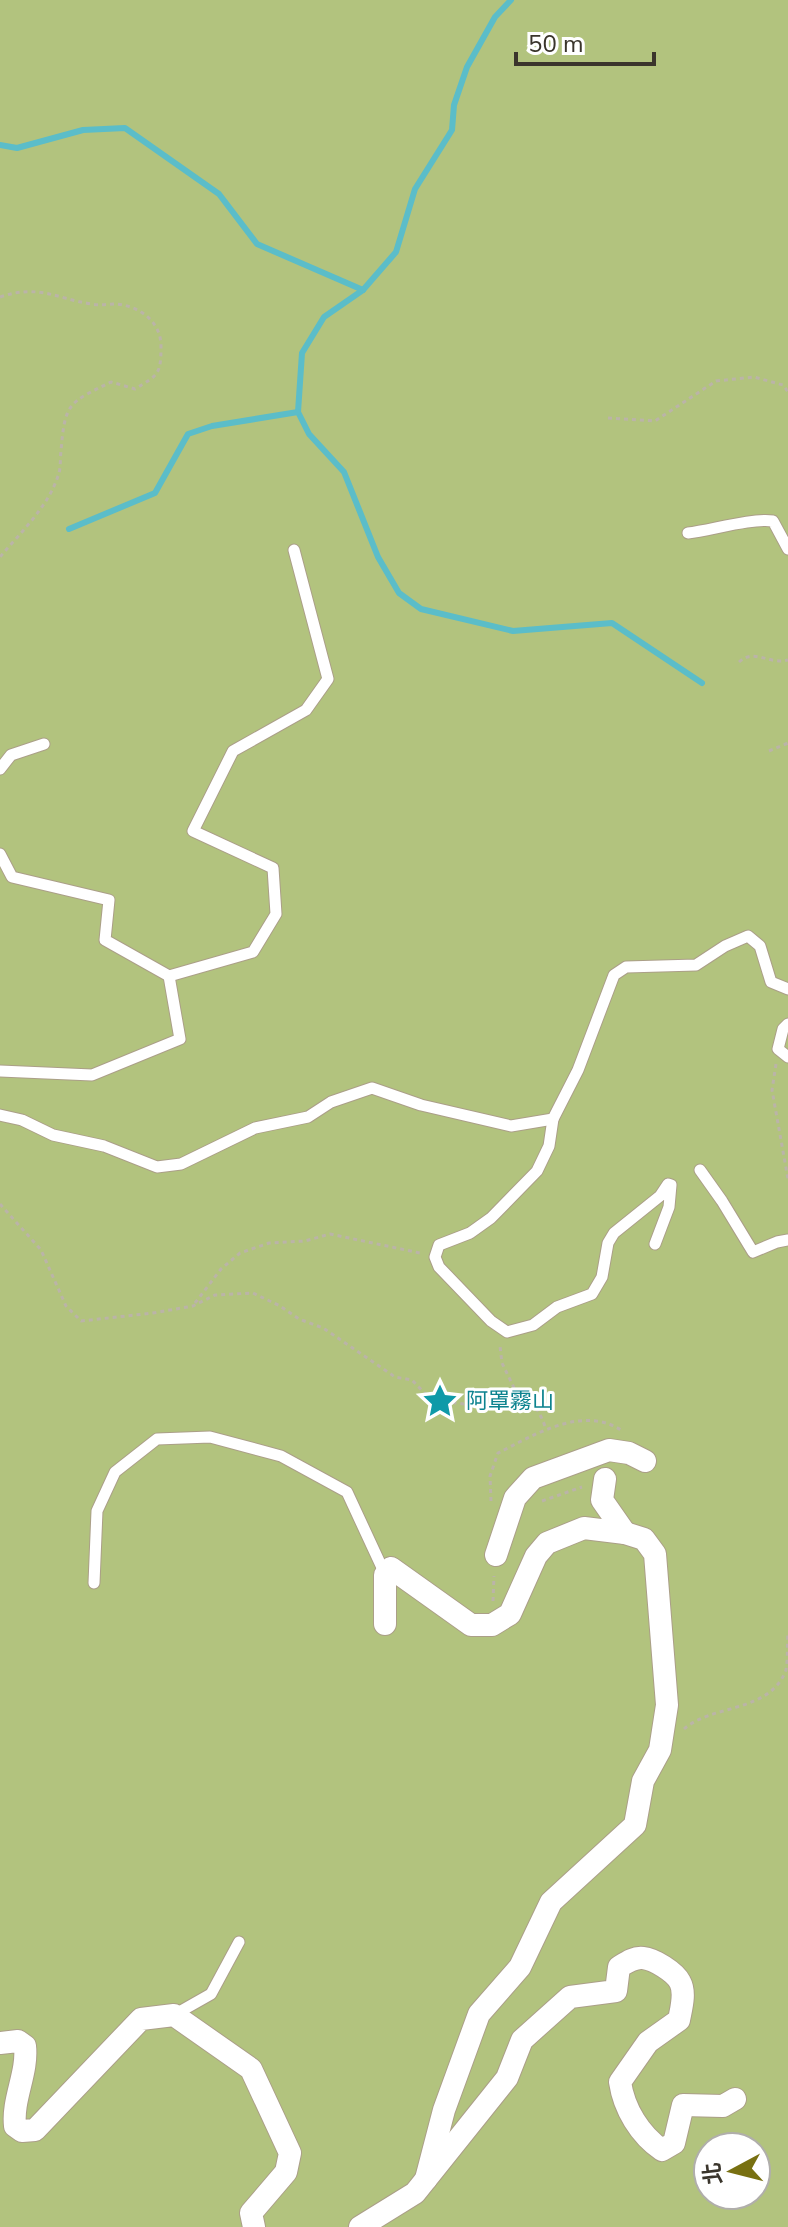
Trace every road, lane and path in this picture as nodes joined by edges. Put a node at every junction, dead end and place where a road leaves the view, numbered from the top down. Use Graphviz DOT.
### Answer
graph roads {
  1 [pos="0,297"];
  2 [pos="788,392"];
  3 [pos="608,418"];
  4 [pos="688,533"];
  5 [pos="788,549"];
  6 [pos="294,550"];
  7 [pos="0,557"];
  8 [pos="788,660"];
  9 [pos="739,662"];
  10 [pos="788,743"];
  11 [pos="44,744"];
  12 [pos="769,751"];
  13 [pos="0,769"];
  14 [pos="0,854"];
  15 [pos="169,976"];
  16 [pos="788,989"];
  17 [pos="788,1024"];
  18 [pos="778,1049"];
  19 [pos="788,1057"];
  20 [pos="0,1071"];
  21 [pos="0,1115"];
  22 [pos="553,1119"];
  23 [pos="700,1170"];
  24 [pos="788,1179"];
  25 [pos="0,1204"];
  26 [pos="788,1240"];
  27 [pos="655,1244"];
  28 [pos="435,1257"];
  29 [pos="193,1306"];
  30 [pos="507,1332"];
  31 [pos="517,1394"];
  32 [pos="546,1429"];
  33 [pos="645,1461"];
  34 [pos="605,1479"];
  35 [pos="625,1533"];
  36 [pos="496,1555"];
  37 [pos="385,1575"];
  38 [pos="94,1583"];
  39 [pos="385,1624"];
  40 [pos="788,1632"];
  41 [pos="660,1750"];
  42 [pos="239,1942"];
  43 [pos="174,2015"];
  44 [pos="0,2043"];
  45 [pos="735,2099"];
  46 [pos="426,2179"];
  47 [pos="254,2227"];
  48 [pos="360,2227"];
  1 -- 7 [label="path"];
  2 -- 3 [label="path"];
  4 -- 5 [label="lane"];
  6 -- 15 [label="lane"];
  8 -- 9 [label="path"];
  10 -- 12 [label="path"];
  11 -- 13 [label="lane"];
  14 -- 15 [label="lane"];
  15 -- 20 [label="lane"];
  16 -- 22 [label="lane"];
  17 -- 18 [label="lane"];
  18 -- 19 [label="lane"];
  18 -- 24 [label="path"];
  21 -- 22 [label="lane"];
  22 -- 28 [label="lane"];
  23 -- 26 [label="lane"];
  25 -- 29 [label="path"];
  27 -- 30 [label="lane"];
  28 -- 29 [label="path"];
  28 -- 30 [label="lane"];
  29 -- 31 [label="path"];
  30 -- 31 [label="path"];
  31 -- 32 [label="path"];
  33 -- 36 [label="street"];
  34 -- 35 [label="street"];
  35 -- 37 [label="street"];
  35 -- 41 [label="street"];
  37 -- 38 [label="lane"];
  37 -- 39 [label="street"];
  40 -- 41 [label="path"];
  41 -- 46 [label="street"];
  42 -- 43 [label="lane"];
  43 -- 44 [label="street"];
  43 -- 47 [label="street"];
  45 -- 46 [label="street"];
  46 -- 48 [label="street"];
}
